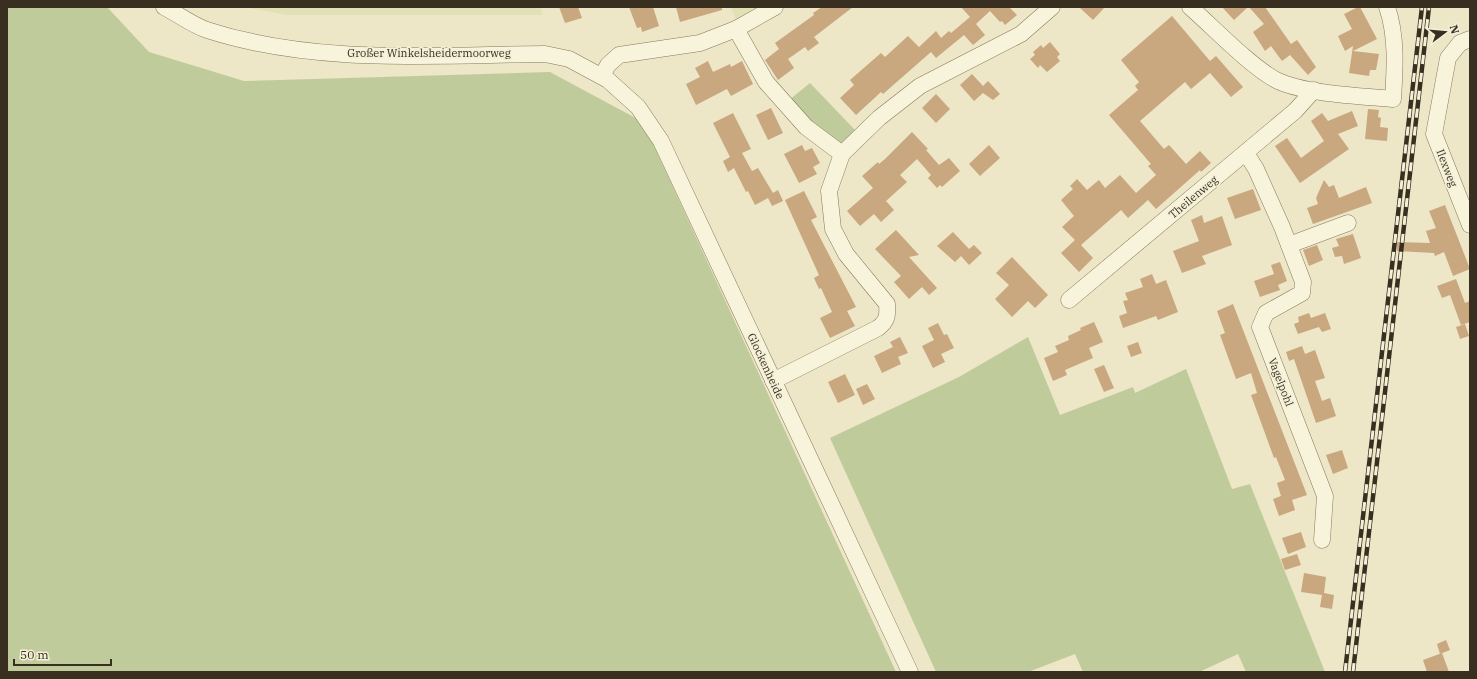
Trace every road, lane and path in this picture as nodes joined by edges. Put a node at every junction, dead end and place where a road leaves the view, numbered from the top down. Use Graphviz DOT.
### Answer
graph roads {
  1 [pos="164,7"];
  2 [pos="775,7"];
  3 [pos="1052,7"];
  4 [pos="1190,7"];
  5 [pos="1387,7"];
  6 [pos="736,30"];
  7 [pos="1470,39"];
  8 [pos="602,76"];
  9 [pos="1314,90"];
  10 [pos="1246,153"];
  11 [pos="842,154"];
  12 [pos="1465,196"];
  13 [pos="1348,223"];
  14 [pos="1470,225"];
  15 [pos="1289,245"];
  16 [pos="1069,300"];
  17 [pos="773,381"];
  18 [pos="1322,540"];
  19 [pos="910,672"];
  1 -- 8 [label="street, Großer Winkelsheidermoorweg"];
  2 -- 6 [label="street"];
  3 -- 11 [label="street"];
  4 -- 9 [label="street"];
  5 -- 9 [label="street"];
  6 -- 8 [label="street"];
  6 -- 11 [label="street"];
  7 -- 12 [label="street, Ilexweg"];
  8 -- 17 [label="street, Glockenheide"];
  9 -- 10 [label="street, Theilenweg"];
  10 -- 15 [label="street, Vagelpohl"];
  10 -- 16 [label="street, Theilenweg"];
  11 -- 17 [label="street"];
  12 -- 14 [label="street, Ilexweg"];
  13 -- 15 [label="street"];
  15 -- 18 [label="street, Vagelpohl"];
  17 -- 19 [label="street, Glockenheide"];
}
